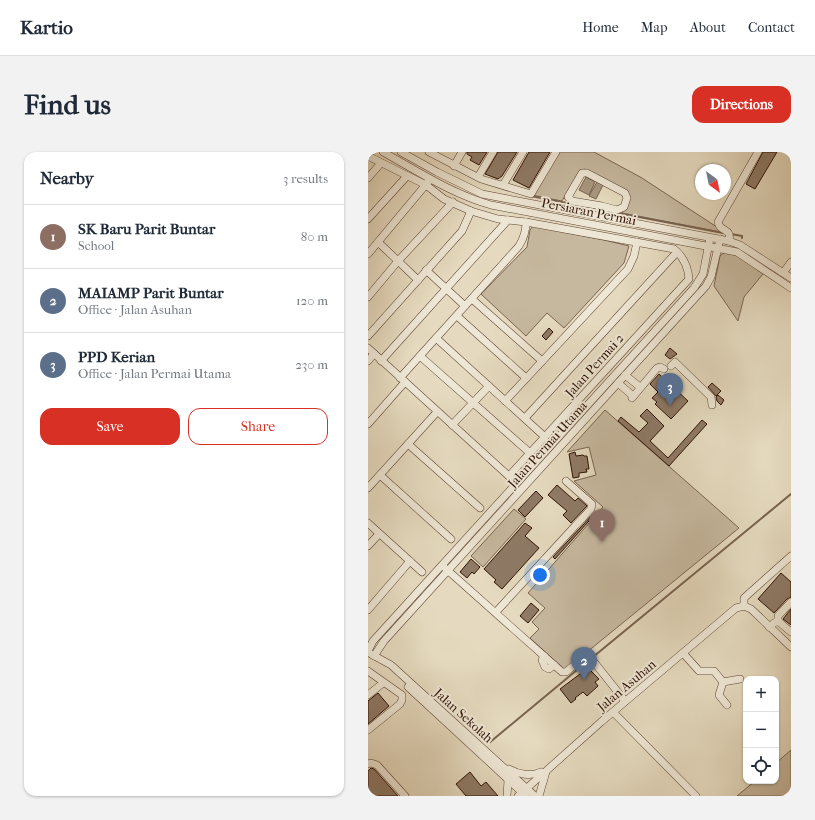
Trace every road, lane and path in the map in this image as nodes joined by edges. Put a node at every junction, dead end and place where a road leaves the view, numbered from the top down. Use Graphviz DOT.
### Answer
graph roads {
  1 [pos="383,152"];
  2 [pos="401,152"];
  3 [pos="430,152"];
  4 [pos="462,152"];
  5 [pos="493,152"];
  6 [pos="523,152"];
  7 [pos="556,152"];
  8 [pos="758,152"];
  9 [pos="368,156"];
  10 [pos="381,163"];
  11 [pos="454,166"];
  12 [pos="437,172"];
  13 [pos="407,176"];
  14 [pos="478,177"];
  15 [pos="368,178"];
  16 [pos="431,179"];
  17 [pos="426,185"];
  18 [pos="503,185"];
  19 [pos="452,202"];
  20 [pos="598,205"];
  21 [pos="471,211"];
  22 [pos="596,216"];
  23 [pos="368,219"];
  24 [pos="508,220"];
  25 [pos="526,222"];
  26 [pos="710,238"];
  27 [pos="720,239"];
  28 [pos="729,241"];
  29 [pos="378,242"];
  30 [pos="638,242"];
  31 [pos="709,246"];
  32 [pos="718,248"];
  33 [pos="677,252"];
  34 [pos="368,254"];
  35 [pos="398,261"];
  36 [pos="791,262"];
  37 [pos="426,270"];
  38 [pos="783,273"];
  39 [pos="791,278"];
  40 [pos="418,280"];
  41 [pos="446,288"];
  42 [pos="791,288"];
  43 [pos="368,297"];
  44 [pos="472,299"];
  45 [pos="465,306"];
  46 [pos="457,316"];
  47 [pos="368,336"];
  48 [pos="436,338"];
  49 [pos="368,348"];
  50 [pos="374,354"];
  51 [pos="420,356"];
  52 [pos="617,358"];
  53 [pos="368,361"];
  54 [pos="381,361"];
  55 [pos="542,361"];
  56 [pos="624,364"];
  57 [pos="672,366"];
  58 [pos="664,369"];
  59 [pos="628,372"];
  60 [pos="526,378"];
  61 [pos="403,380"];
  62 [pos="618,383"];
  63 [pos="489,386"];
  64 [pos="640,388"];
  65 [pos="505,400"];
  66 [pos="473,403"];
  67 [pos="712,405"];
  68 [pos="437,412"];
  69 [pos="525,418"];
  70 [pos="368,424"];
  71 [pos="452,425"];
  72 [pos="545,437"];
  73 [pos="408,444"];
  74 [pos="530,453"];
  75 [pos="380,475"];
  76 [pos="509,476"];
  77 [pos="566,481"];
  78 [pos="520,486"];
  79 [pos="368,488"];
  80 [pos="480,508"];
  81 [pos="368,523"];
  82 [pos="380,534"];
  83 [pos="451,539"];
  84 [pos="368,546"];
  85 [pos="791,556"];
  86 [pos="410,561"];
  87 [pos="445,568"];
  88 [pos="422,572"];
  89 [pos="791,602"];
  90 [pos="744,606"];
  91 [pos="368,610"];
  92 [pos="496,612"];
  93 [pos="778,621"];
  94 [pos="770,627"];
  95 [pos="791,632"];
  96 [pos="384,641"];
  97 [pos="791,647"];
  98 [pos="370,653"];
  99 [pos="683,653"];
  100 [pos="391,664"];
  101 [pos="368,671"];
  102 [pos="740,679"];
  103 [pos="724,682"];
  104 [pos="383,683"];
  105 [pos="368,695"];
  106 [pos="625,701"];
  107 [pos="727,705"];
  108 [pos="613,712"];
  109 [pos="368,730"];
  110 [pos="370,764"];
  111 [pos="502,766"];
  112 [pos="546,770"];
  113 [pos="508,780"];
  114 [pos="523,793"];
  115 [pos="405,796"];
  116 [pos="507,796"];
  117 [pos="535,796"];
  118 [pos="539,796"];
  119 [pos="696,796"];
  1 -- 16 [label="street, Persiaran Permai"];
  2 -- 12 [label="street, Persiaran Permai"];
  3 -- 11 [label="street"];
  4 -- 11 [label="street"];
  5 -- 14 [label="street"];
  6 -- 18 [label="street"];
  7 -- 18 [label="street"];
  8 -- 28 [label="street"];
  9 -- 10 [label="street"];
  10 -- 13 [label="street"];
  10 -- 15 [label="street"];
  11 -- 14 [label="street"];
  12 -- 16 [label="street"];
  12 -- 22 [label="street, Persiaran Permai"];
  13 -- 17 [label="street"];
  13 -- 23 [label="street"];
  14 -- 18 [label="street"];
  16 -- 17 [label="street"];
  16 -- 31 [label="street, Persiaran Permai"];
  17 -- 19 [label="street"];
  17 -- 29 [label="street"];
  19 -- 21 [label="street"];
  19 -- 35 [label="street"];
  20 -- 20 [label="street"];
  20 -- 22 [label="street"];
  21 -- 24 [label="street"];
  21 -- 37 [label="street"];
  22 -- 26 [label="street, Persiaran Permai"];
  24 -- 25 [label="street"];
  24 -- 41 [label="street"];
  25 -- 30 [label="street"];
  25 -- 44 [label="street"];
  26 -- 27 [label="street, Persiaran Permai"];
  26 -- 31 [label="street, Jalan Permai Utama"];
  27 -- 28 [label="street, Persiaran Permai"];
  27 -- 32 [label="street, Jalan Permai Utama"];
  28 -- 38 [label="street, Persiaran Permai"];
  29 -- 34 [label="street"];
  29 -- 35 [label="street"];
  30 -- 33 [label="street"];
  30 -- 55 [label="street"];
  31 -- 32 [label="street, Persiaran Permai"];
  31 -- 56 [label="street, Jalan Permai Utama"];
  32 -- 42 [label="street, Persiaran Permai"];
  32 -- 59 [label="street, Jalan Permai Utama"];
  33 -- 52 [label="street, Jalan Permai 2"];
  33 -- 69 [label="street"];
  35 -- 40 [label="street"];
  35 -- 43 [label="street"];
  36 -- 38 [label="street"];
  37 -- 40 [label="street"];
  37 -- 41 [label="street"];
  38 -- 39 [label="street, Persiaran Permai"];
  40 -- 47 [label="street"];
  41 -- 45 [label="street"];
  41 -- 54 [label="street"];
  44 -- 45 [label="street"];
  44 -- 55 [label="street"];
  45 -- 46 [label="street"];
  46 -- 48 [label="street"];
  46 -- 60 [label="street"];
  48 -- 51 [label="street"];
  48 -- 63 [label="street"];
  49 -- 50 [label="street"];
  50 -- 53 [label="street"];
  50 -- 54 [label="street"];
  51 -- 61 [label="street"];
  51 -- 66 [label="street"];
  52 -- 56 [label="street"];
  52 -- 72 [label="street, Jalan Permai 2"];
  54 -- 61 [label="street"];
  55 -- 60 [label="street"];
  56 -- 59 [label="street"];
  56 -- 78 [label="street, Jalan Permai Utama"];
  57 -- 67 [label="street"];
  58 -- 64 [label="street"];
  59 -- 62 [label="street, Jalan Permai Utama"];
  59 -- 64 [label="street"];
  60 -- 65 [label="street"];
  61 -- 68 [label="street"];
  61 -- 70 [label="street"];
  62 -- 64 [label="street"];
  62 -- 78 [label="street, Jalan Permai Utama"];
  63 -- 65 [label="street"];
  63 -- 66 [label="street"];
  65 -- 69 [label="street"];
  66 -- 71 [label="street"];
  66 -- 74 [label="street"];
  68 -- 71 [label="street"];
  68 -- 73 [label="street"];
  69 -- 72 [label="street"];
  71 -- 76 [label="street"];
  72 -- 74 [label="street, Jalan Permai 2"];
  73 -- 75 [label="street"];
  73 -- 80 [label="street"];
  74 -- 76 [label="street, Jalan Permai 2"];
  75 -- 79 [label="street"];
  75 -- 83 [label="street"];
  76 -- 78 [label="street"];
  77 -- 92 [label="street"];
  78 -- 87 [label="street, Jalan Permai Utama"];
  81 -- 82 [label="street"];
  82 -- 84 [label="street"];
  82 -- 86 [label="street"];
  85 -- 90 [label="street"];
  86 -- 88 [label="street"];
  86 -- 91 [label="street"];
  87 -- 92 [label="street"];
  87 -- 96 [label="street, Jalan Permai Utama"];
  87 -- 98 [label="street, Jalan Permai Utama"];
  89 -- 93 [label="street"];
  90 -- 94 [label="street"];
  90 -- 99 [label="street, Jalan Asuhan"];
  92 -- 106 [label="street"];
  93 -- 94 [label="street"];
  93 -- 95 [label="street"];
  94 -- 97 [label="street"];
  96 -- 98 [label="street, Jalan Permai Utama"];
  96 -- 100 [label="street"];
  98 -- 100 [label="street, Jalan Sekolah"];
  98 -- 113 [label="street, Jalan Sekolah"];
  99 -- 103 [label="street"];
  99 -- 106 [label="street, Jalan Asuhan"];
  100 -- 111 [label="street, Jalan Sekolah"];
  101 -- 104 [label="street"];
  102 -- 103 [label="street"];
  103 -- 107 [label="street"];
  104 -- 105 [label="street"];
  104 -- 109 [label="street"];
  106 -- 108 [label="street, Jalan Asuhan"];
  108 -- 112 [label="street, Jalan Asuhan"];
  108 -- 119 [label="street"];
  110 -- 115 [label="street"];
  111 -- 112 [label="street"];
  111 -- 114 [label="street, Jalan Sekolah"];
  112 -- 114 [label="street, Jalan Asuhan"];
  112 -- 118 [label="street"];
  113 -- 114 [label="street, Jalan Sekolah"];
  113 -- 116 [label="street"];
  114 -- 117 [label="street, Jalan Sekolah"];
}
